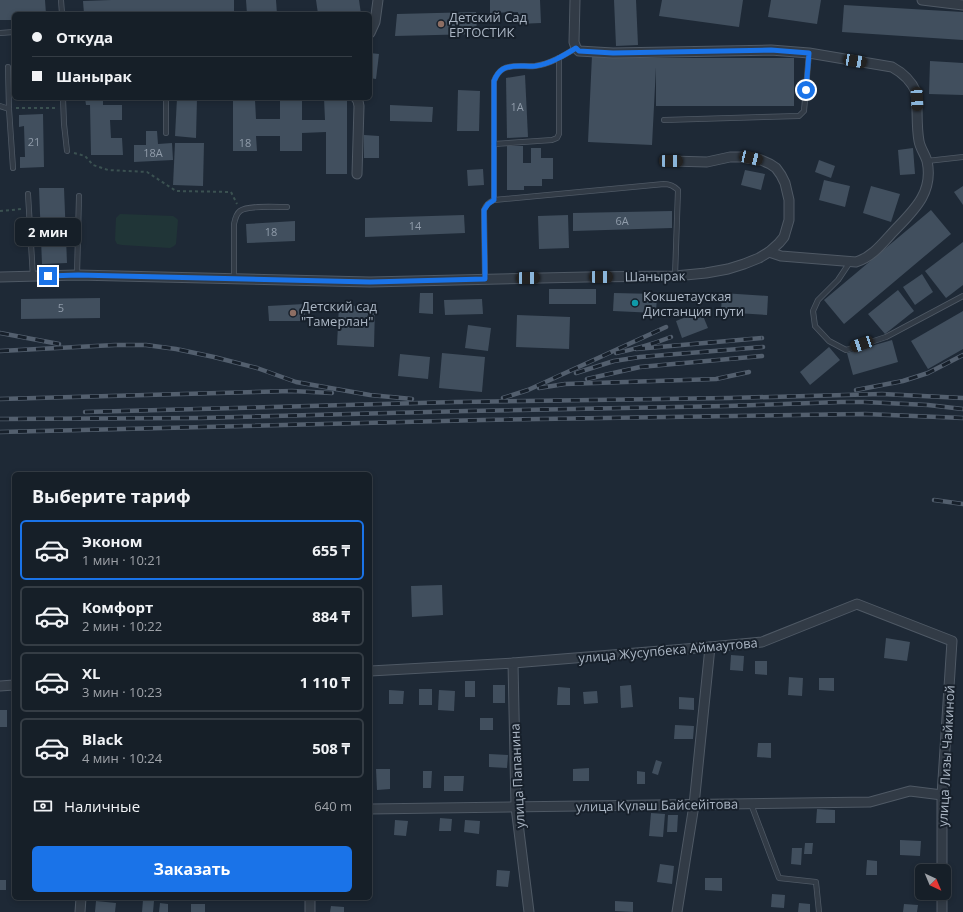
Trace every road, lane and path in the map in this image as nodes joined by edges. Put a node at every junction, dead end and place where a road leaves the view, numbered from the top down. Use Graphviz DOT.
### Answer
graph roads {
  1 [pos="62,0"];
  2 [pos="378,0"];
  3 [pos="574,0"];
  4 [pos="922,0"];
  5 [pos="963,5"];
  6 [pos="62,12"];
  7 [pos="372,29"];
  8 [pos="12,32"];
  9 [pos="0,33"];
  10 [pos="576,48"];
  11 [pos="809,53"];
  12 [pos="559,58"];
  13 [pos="8,67"];
  14 [pos="63,100"];
  15 [pos="166,100"];
  16 [pos="357,100"];
  17 [pos="0,106"];
  18 [pos="9,108"];
  19 [pos="63,108"];
  20 [pos="664,120"];
  21 [pos="166,133"];
  22 [pos="494,144"];
  23 [pos="67,151"];
  24 [pos="963,157"];
  25 [pos="671,161"];
  26 [pos="927,161"];
  27 [pos="13,168"];
  28 [pos="357,174"];
  29 [pos="28,194"];
  30 [pos="79,196"];
  31 [pos="494,200"];
  32 [pos="287,207"];
  33 [pos="29,209"];
  34 [pos="0,211"];
  35 [pos="240,211"];
  36 [pos="769,252"];
  37 [pos="850,262"];
  38 [pos="78,275"];
  39 [pos="675,276"];
  40 [pos="0,277"];
  41 [pos="33,277"];
  42 [pos="234,279"];
  43 [pos="485,279"];
  44 [pos="963,296"];
  45 [pos="952,641"];
  46 [pos="710,647"];
  47 [pos="513,663"];
  48 [pos="372,671"];
  49 [pos="12,685"];
  50 [pos="0,686"];
  51 [pos="942,795"];
  52 [pos="751,804"];
  53 [pos="694,805"];
  54 [pos="516,807"];
  55 [pos="372,809"];
  56 [pos="942,864"];
  57 [pos="81,900"];
  58 [pos="310,900"];
  59 [pos="942,900"];
  60 [pos="80,912"];
  61 [pos="310,912"];
  62 [pos="529,912"];
  63 [pos="677,912"];
  64 [pos="819,912"];
  65 [pos="942,912"];
  1 -- 6 [label="lane"];
  2 -- 7 [label="street"];
  3 -- 10 [label="street"];
  4 -- 5 [label="street"];
  8 -- 9 [label="lane"];
  10 -- 11 [label="street"];
  10 -- 12 [label="lane"];
  11 -- 20 [label="lane"];
  11 -- 26 [label="street"];
  12 -- 22 [label="lane"];
  12 -- 22 [label="lane"];
  13 -- 18 [label="lane"];
  14 -- 19 [label="lane"];
  15 -- 21 [label="lane"];
  16 -- 28 [label="street"];
  17 -- 18 [label="lane"];
  18 -- 19 [label="path"];
  18 -- 27 [label="lane"];
  19 -- 23 [label="lane"];
  22 -- 31 [label="lane"];
  23 -- 35 [label="path"];
  24 -- 26 [label="lane"];
  25 -- 36 [label="street, Шанырак"];
  26 -- 37 [label="street"];
  29 -- 33 [label="lane"];
  30 -- 38 [label="lane"];
  31 -- 39 [label="lane"];
  31 -- 43 [label="lane"];
  32 -- 35 [label="lane"];
  33 -- 34 [label="path"];
  33 -- 41 [label="lane"];
  35 -- 42 [label="lane"];
  36 -- 37 [label="street"];
  36 -- 39 [label="street, Шанырак"];
  37 -- 44 [label="lane"];
  38 -- 41 [label="street, Шанырак"];
  38 -- 42 [label="street, Шанырак"];
  39 -- 43 [label="street, Шанырак"];
  40 -- 41 [label="street, Шанырак"];
  42 -- 43 [label="street, Шанырак"];
  45 -- 46 [label="street, улица Жусупбека Аймаутова"];
  45 -- 51 [label="street, улица Лизы Чайкиной"];
  46 -- 47 [label="street, улица Жусупбека Аймаутова"];
  46 -- 53 [label="street"];
  47 -- 48 [label="street, улица Жусупбека Аймаутова"];
  47 -- 54 [label="street, улица Папанина"];
  49 -- 50 [label="street"];
  51 -- 52 [label="street, улица Күләш Байсейітова"];
  51 -- 56 [label="street, улица Лизы Чайкиной"];
  52 -- 53 [label="street, улица Күләш Байсейітова"];
  52 -- 64 [label="lane"];
  53 -- 54 [label="street, улица Күләш Байсейітова"];
  53 -- 63 [label="street"];
  54 -- 55 [label="street, улица Күләш Байсейітова"];
  54 -- 62 [label="street, улица Папанина"];
  57 -- 60 [label="street"];
  58 -- 61 [label="street"];
  59 -- 65 [label="street"];
}
